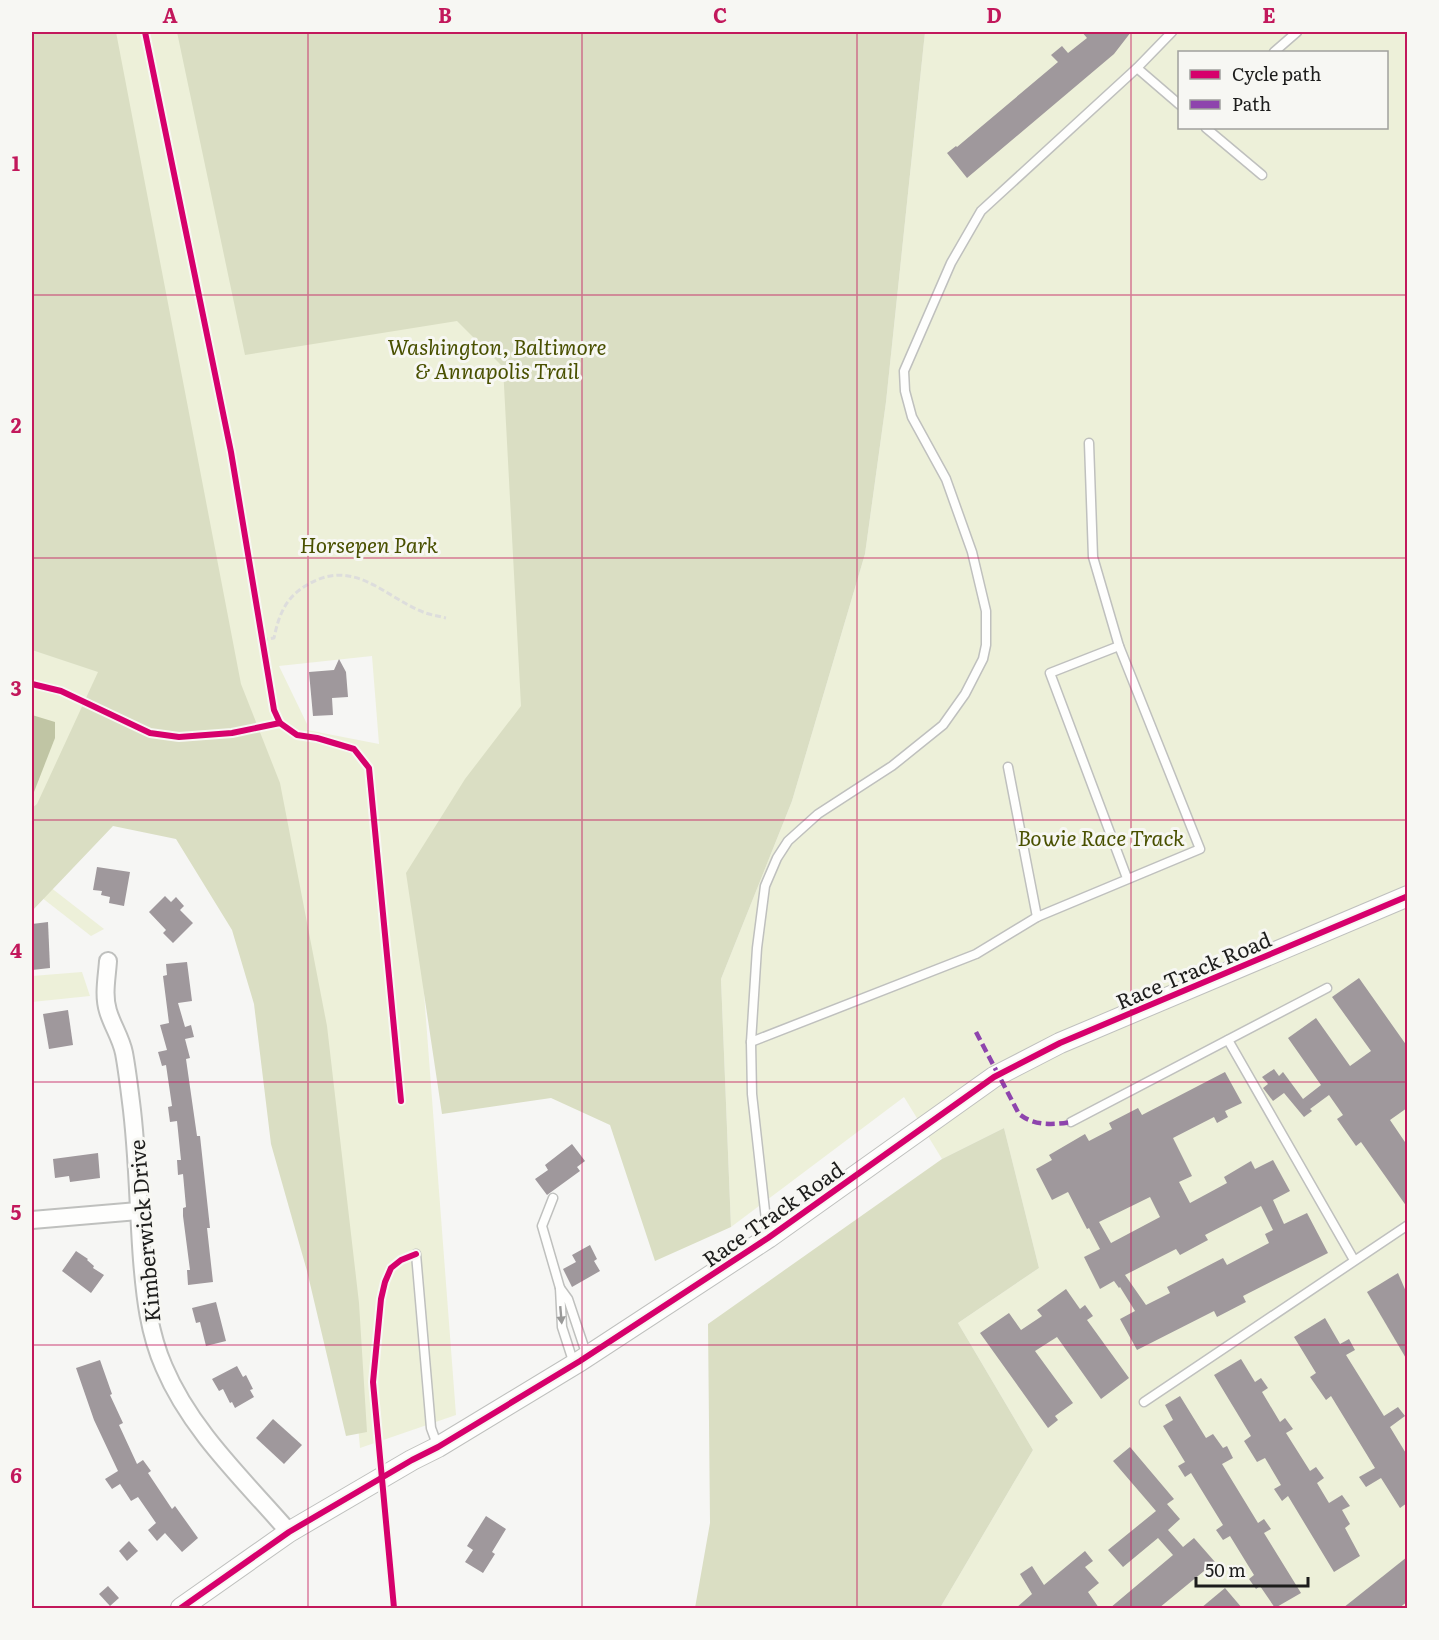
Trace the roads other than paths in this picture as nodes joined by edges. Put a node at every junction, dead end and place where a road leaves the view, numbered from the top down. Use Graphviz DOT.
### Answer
graph roads {
  1 [pos="1172,32"];
  2 [pos="1297,32"];
  3 [pos="1275,51"];
  4 [pos="1137,68"];
  5 [pos="1178,104"];
  6 [pos="1207,129"];
  7 [pos="1262,175"];
  8 [pos="1089,443"];
  9 [pos="1119,646"];
  10 [pos="1008,767"];
  11 [pos="1127,878"];
  12 [pos="1407,896"];
  13 [pos="1037,917"];
  14 [pos="108,961"];
  15 [pos="1327,988"];
  16 [pos="1228,1040"];
  17 [pos="752,1042"];
  18 [pos="1071,1122"];
  19 [pos="553,1198"];
  20 [pos="138,1211"];
  21 [pos="32,1220"];
  22 [pos="1407,1225"];
  23 [pos="768,1238"];
  24 [pos="416,1254"];
  25 [pos="1354,1260"];
  26 [pos="560,1288"];
  27 [pos="581,1360"];
  28 [pos="1144,1402"];
  29 [pos="438,1447"];
  30 [pos="289,1532"];
  31 [pos="181,1608"];
  1 -- 4 [label="lane"];
  2 -- 3 [label="lane"];
  4 -- 5 [label="lane"];
  4 -- 17 [label="lane"];
  6 -- 7 [label="lane"];
  8 -- 9 [label="lane"];
  9 -- 11 [label="lane"];
  9 -- 11 [label="lane"];
  10 -- 13 [label="lane"];
  11 -- 13 [label="lane"];
  12 -- 23 [label="street, Race Track Road"];
  13 -- 17 [label="lane"];
  14 -- 20 [label="street, Kimberwick Drive"];
  15 -- 16 [label="lane"];
  16 -- 18 [label="lane"];
  16 -- 25 [label="lane"];
  17 -- 23 [label="lane"];
  19 -- 26 [label="lane"];
  20 -- 21 [label="street"];
  20 -- 30 [label="street, Kimberwick Drive"];
  22 -- 25 [label="lane"];
  23 -- 27 [label="street, Race Track Road"];
  24 -- 29 [label="lane"];
  25 -- 28 [label="lane"];
  26 -- 27 [label="lane"];
  26 -- 27 [label="lane, one-way"];
  27 -- 29 [label="street, Race Track Road"];
  29 -- 30 [label="street, Race Track Road"];
  30 -- 31 [label="street, Race Track Road"];
}
